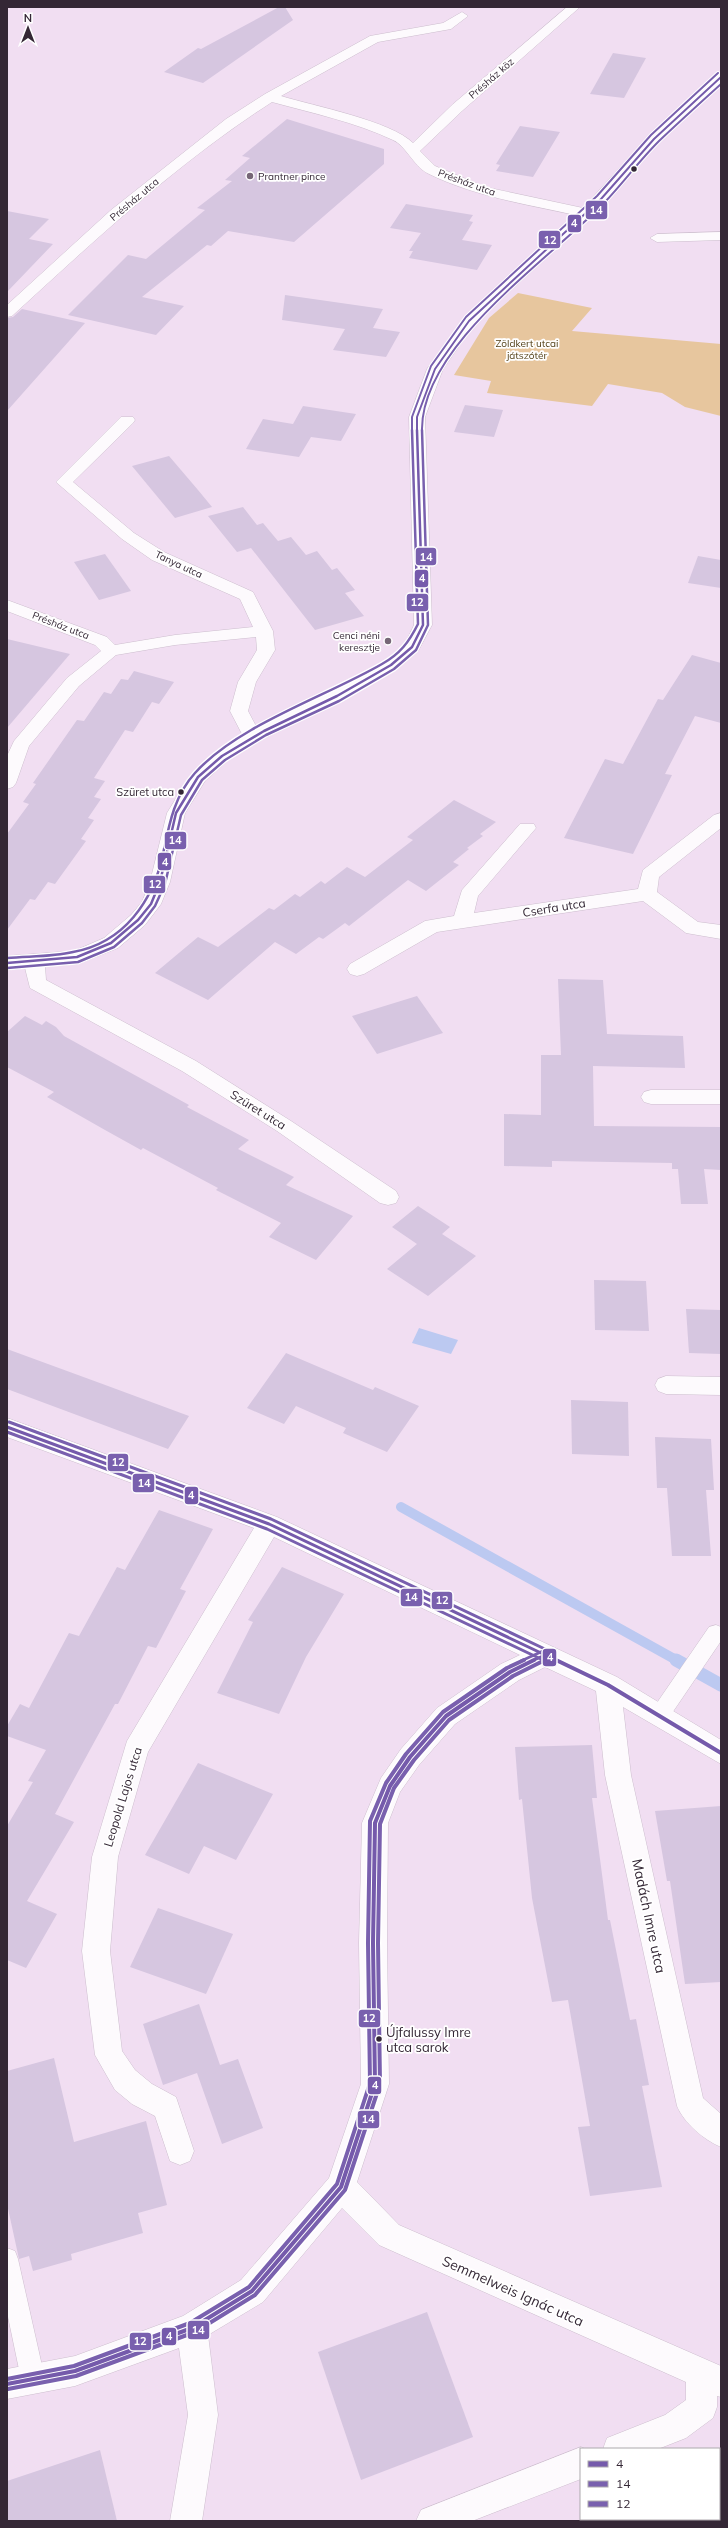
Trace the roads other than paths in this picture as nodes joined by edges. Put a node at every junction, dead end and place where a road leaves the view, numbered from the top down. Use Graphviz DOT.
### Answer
graph roads {
  1 [pos="574,7"];
  2 [pos="462,16"];
  3 [pos="721,77"];
  4 [pos="270,98"];
  5 [pos="411,152"];
  6 [pos="585,213"];
  7 [pos="721,236"];
  8 [pos="657,238"];
  9 [pos="7,313"];
  10 [pos="128,420"];
  11 [pos="7,605"];
  12 [pos="264,631"];
  13 [pos="111,651"];
  14 [pos="253,738"];
  15 [pos="7,783"];
  16 [pos="721,819"];
  17 [pos="527,828"];
  18 [pos="647,894"];
  19 [pos="462,923"];
  20 [pos="721,932"];
  21 [pos="34,962"];
  22 [pos="7,963"];
  23 [pos="357,969"];
  24 [pos="651,1097"];
  25 [pos="721,1097"];
  26 [pos="388,1197"];
  27 [pos="666,1385"];
  28 [pos="721,1386"];
  29 [pos="7,1427"];
  30 [pos="269,1524"];
  31 [pos="716,1633"];
  32 [pos="545,1655"];
  33 [pos="608,1685"];
  34 [pos="659,1716"];
  35 [pos="721,1753"];
  36 [pos="721,2133"];
  37 [pos="180,2151"];
  38 [pos="341,2187"];
  39 [pos="7,2259"];
  40 [pos="192,2328"];
  41 [pos="711,2378"];
  42 [pos="20,2382"];
  43 [pos="621,2448"];
  44 [pos="580,2463"];
  45 [pos="186,2521"];
  46 [pos="432,2521"];
  1 -- 5 [label="street, Présház köz"];
  2 -- 4 [label="street, Présház utca"];
  3 -- 6 [label="street"];
  4 -- 5 [label="street, Présház utca"];
  4 -- 9 [label="street, Présház utca"];
  5 -- 6 [label="street, Présház utca"];
  6 -- 14 [label="street"];
  7 -- 8 [label="street"];
  10 -- 12 [label="street, Tanya utca"];
  11 -- 13 [label="street, Présház utca"];
  12 -- 13 [label="street"];
  12 -- 14 [label="street, Tanya utca"];
  13 -- 15 [label="street"];
  14 -- 21 [label="street"];
  16 -- 18 [label="street"];
  17 -- 19 [label="street"];
  18 -- 19 [label="street, Cserfa utca"];
  18 -- 20 [label="street"];
  19 -- 23 [label="street, Cserfa utca"];
  21 -- 22 [label="street"];
  21 -- 26 [label="street, Szüret utca"];
  24 -- 25 [label="street"];
  27 -- 28 [label="street"];
  29 -- 30 [label="street"];
  30 -- 32 [label="street"];
  30 -- 37 [label="street, Leopold Lajos utca"];
  31 -- 34 [label="lane"];
  32 -- 33 [label="street"];
  32 -- 38 [label="street"];
  33 -- 34 [label="street"];
  33 -- 36 [label="street, Madách Imre utca"];
  34 -- 35 [label="street"];
  38 -- 40 [label="street"];
  38 -- 41 [label="street, Semmelweis Ignác utca"];
  39 -- 42 [label="lane"];
  40 -- 42 [label="street"];
  40 -- 45 [label="street"];
  41 -- 43 [label="street, Semmelweis Ignác utca"];
  44 -- 46 [label="street"];
}
